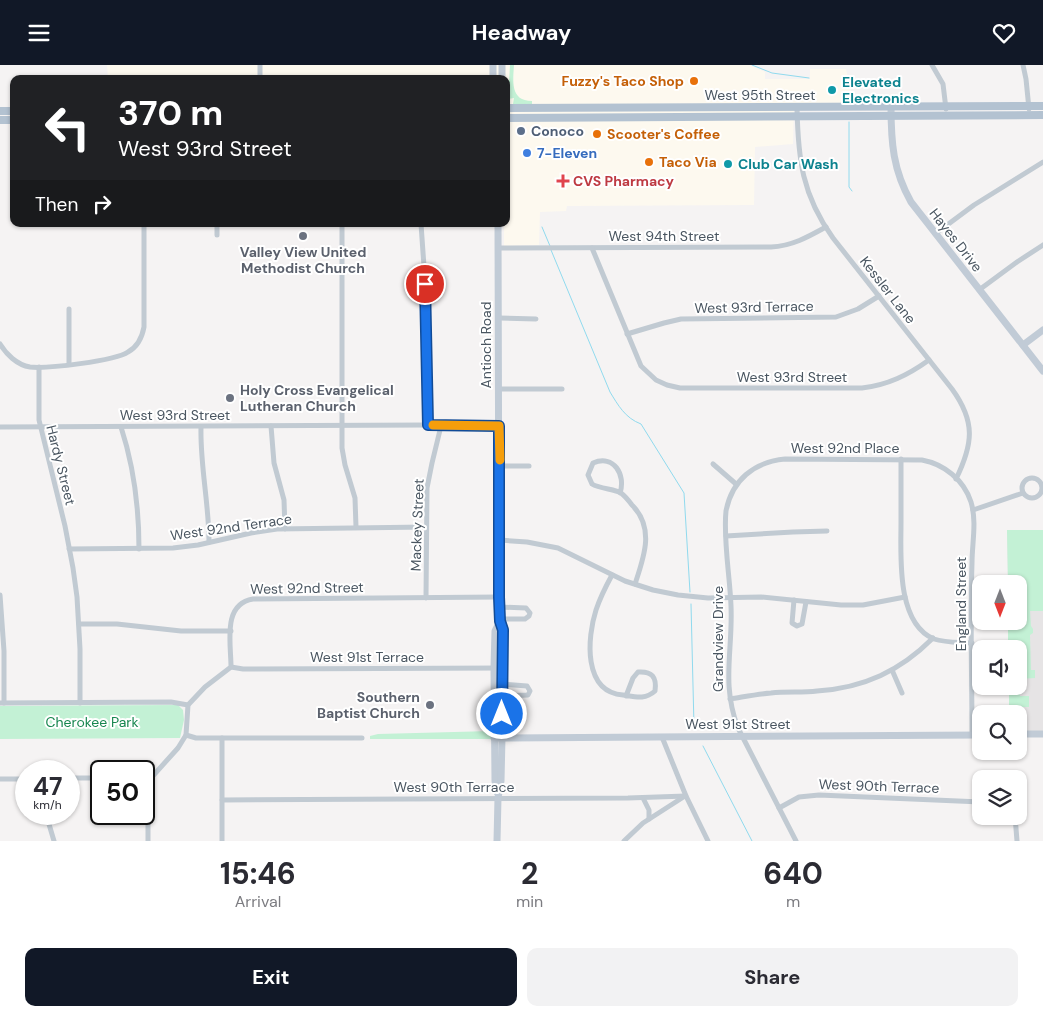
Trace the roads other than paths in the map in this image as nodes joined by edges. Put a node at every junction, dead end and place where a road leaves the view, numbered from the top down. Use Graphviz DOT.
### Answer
graph roads {
  1 [pos="932,65"];
  2 [pos="1023,65"];
  3 [pos="891,106"];
  4 [pos="946,106"];
  5 [pos="1028,106"];
  6 [pos="1043,106"];
  7 [pos="797,107"];
  8 [pos="510,109"];
  9 [pos="891,115"];
  10 [pos="946,115"];
  11 [pos="1030,115"];
  12 [pos="1043,115"];
  13 [pos="797,116"];
  14 [pos="510,118"];
  15 [pos="1043,163"];
  16 [pos="144,227"];
  17 [pos="217,227"];
  18 [pos="342,227"];
  19 [pos="421,227"];
  20 [pos="498,227"];
  21 [pos="826,227"];
  22 [pos="935,234"];
  23 [pos="217,235"];
  24 [pos="1043,245"];
  25 [pos="498,248"];
  26 [pos="592,248"];
  27 [pos="979,290"];
  28 [pos="879,296"];
  29 [pos="69,309"];
  30 [pos="498,319"];
  31 [pos="536,319"];
  32 [pos="1043,330"];
  33 [pos="627,334"];
  34 [pos="0,344"];
  35 [pos="1023,345"];
  36 [pos="929,360"];
  37 [pos="69,364"];
  38 [pos="39,367"];
  39 [pos="1043,371"];
  40 [pos="499,389"];
  41 [pos="562,389"];
  42 [pos="428,425"];
  43 [pos="271,426"];
  44 [pos="342,426"];
  45 [pos="442,426"];
  46 [pos="499,426"];
  47 [pos="0,427"];
  48 [pos="40,427"];
  49 [pos="120,427"];
  50 [pos="201,427"];
  51 [pos="901,459"];
  52 [pos="713,464"];
  53 [pos="500,466"];
  54 [pos="529,466"];
  55 [pos="956,479"];
  56 [pos="736,484"];
  57 [pos="620,493"];
  58 [pos="1023,493"];
  59 [pos="973,510"];
  60 [pos="356,527"];
  61 [pos="426,527"];
  62 [pos="285,529"];
  63 [pos="827,531"];
  64 [pos="726,536"];
  65 [pos="499,540"];
  66 [pos="209,542"];
  67 [pos="69,549"];
  68 [pos="139,549"];
  69 [pos="612,575"];
  70 [pos="635,584"];
  71 [pos="0,595"];
  72 [pos="499,597"];
  73 [pos="731,597"];
  74 [pos="905,597"];
  75 [pos="426,598"];
  76 [pos="794,600"];
  77 [pos="806,602"];
  78 [pos="500,607"];
  79 [pos="500,620"];
  80 [pos="79,624"];
  81 [pos="231,631"];
  82 [pos="2,633"];
  83 [pos="933,638"];
  84 [pos="972,640"];
  85 [pos="972,643"];
  86 [pos="231,667"];
  87 [pos="494,668"];
  88 [pos="502,668"];
  89 [pos="892,670"];
  90 [pos="502,684"];
  91 [pos="902,693"];
  92 [pos="502,696"];
  93 [pos="626,696"];
  94 [pos="730,699"];
  95 [pos="2,703"];
  96 [pos="80,703"];
  97 [pos="188,705"];
  98 [pos="1027,734"];
  99 [pos="1043,734"];
  100 [pos="186,735"];
  101 [pos="972,735"];
  102 [pos="742,736"];
  103 [pos="498,737"];
  104 [pos="662,737"];
  105 [pos="362,738"];
  106 [pos="222,739"];
  107 [pos="155,774"];
  108 [pos="0,779"];
  109 [pos="15,779"];
  110 [pos="686,796"];
  111 [pos="498,798"];
  112 [pos="643,798"];
  113 [pos="222,800"];
  114 [pos="972,802"];
  115 [pos="779,808"];
  116 [pos="649,819"];
  117 [pos="49,825"];
  118 [pos="148,825"];
  119 [pos="1016,825"];
  120 [pos="54,841"];
  121 [pos="148,841"];
  122 [pos="222,841"];
  123 [pos="497,841"];
  124 [pos="624,841"];
  125 [pos="708,841"];
  126 [pos="796,841"];
  127 [pos="1017,841"];
  1 -- 4 [label="street"];
  2 -- 5 [label="street"];
  3 -- 4 [label="main road, West 95th Street"];
  3 -- 7 [label="main road, West 95th Street"];
  3 -- 9 [label="street, Hayes Drive"];
  4 -- 5 [label="main road, West 95th Street"];
  4 -- 10 [label="street"];
  5 -- 6 [label="main road, West 95th Street"];
  5 -- 11 [label="street"];
  7 -- 8 [label="main road, West 95th Street"];
  7 -- 13 [label="street, Kessler Lane"];
  9 -- 10 [label="main road, West 95th Street"];
  9 -- 13 [label="main road, West 95th Street"];
  9 -- 22 [label="street, Hayes Drive"];
  10 -- 11 [label="main road, West 95th Street"];
  11 -- 12 [label="main road, West 95th Street"];
  13 -- 14 [label="main road, West 95th Street"];
  13 -- 21 [label="street, Kessler Lane"];
  15 -- 22 [label="street"];
  16 -- 37 [label="street"];
  17 -- 23 [label="street"];
  18 -- 44 [label="street"];
  19 -- 42 [label="street"];
  20 -- 25 [label="street, Antioch Road"];
  21 -- 26 [label="street, West 94th Street"];
  21 -- 28 [label="street, Kessler Lane"];
  22 -- 27 [label="street, Hayes Drive"];
  24 -- 27 [label="street"];
  25 -- 26 [label="street, West 94th Street"];
  25 -- 30 [label="street, Antioch Road"];
  26 -- 33 [label="street"];
  27 -- 35 [label="street, Hayes Drive"];
  28 -- 33 [label="street, West 93rd Terrace"];
  28 -- 36 [label="street, Kessler Lane"];
  29 -- 37 [label="street"];
  30 -- 31 [label="street"];
  30 -- 40 [label="street, Antioch Road"];
  32 -- 35 [label="street"];
  33 -- 36 [label="street, West 93rd Street"];
  34 -- 38 [label="street"];
  35 -- 39 [label="street, Hayes Drive"];
  36 -- 55 [label="street, Kessler Lane"];
  37 -- 38 [label="street"];
  38 -- 48 [label="street, Hardy Street"];
  40 -- 41 [label="street"];
  40 -- 46 [label="street, Antioch Road"];
  42 -- 44 [label="street, West 93rd Street"];
  42 -- 45 [label="street, West 93rd Street"];
  43 -- 44 [label="street, West 93rd Street"];
  43 -- 50 [label="street, West 93rd Street"];
  43 -- 62 [label="street"];
  44 -- 60 [label="street"];
  45 -- 46 [label="street, West 93rd Street"];
  45 -- 61 [label="street, Mackey Street"];
  46 -- 53 [label="street, Antioch Road"];
  47 -- 48 [label="street, West 93rd Street"];
  48 -- 49 [label="street, West 93rd Street"];
  48 -- 67 [label="street, Hardy Street"];
  49 -- 50 [label="street, West 93rd Street"];
  49 -- 68 [label="street"];
  50 -- 66 [label="street"];
  51 -- 55 [label="street, West 92nd Place"];
  51 -- 56 [label="street, West 92nd Place"];
  51 -- 74 [label="street"];
  52 -- 56 [label="street"];
  53 -- 54 [label="street"];
  53 -- 65 [label="street, Antioch Road"];
  55 -- 59 [label="street, England Street"];
  56 -- 64 [label="street, Grandview Drive"];
  57 -- 57 [label="street"];
  57 -- 70 [label="street"];
  58 -- 59 [label="street"];
  59 -- 84 [label="street, England Street"];
  60 -- 61 [label="street, West 92nd Terrace"];
  60 -- 62 [label="street, West 92nd Terrace"];
  61 -- 75 [label="street, Mackey Street"];
  62 -- 66 [label="street, West 92nd Terrace"];
  63 -- 64 [label="street"];
  64 -- 73 [label="street, Grandview Drive"];
  65 -- 69 [label="street"];
  65 -- 72 [label="street, Antioch Road"];
  66 -- 68 [label="street, West 92nd Terrace"];
  67 -- 68 [label="street, West 92nd Terrace"];
  67 -- 80 [label="street, Hardy Street"];
  69 -- 70 [label="street"];
  69 -- 93 [label="street"];
  70 -- 73 [label="street"];
  71 -- 82 [label="street"];
  72 -- 75 [label="street, West 92nd Street"];
  72 -- 78 [label="street, Antioch Road"];
  73 -- 76 [label="street"];
  73 -- 94 [label="street, Grandview Drive"];
  74 -- 77 [label="street"];
  74 -- 83 [label="street"];
  75 -- 81 [label="street, West 92nd Street"];
  76 -- 77 [label="street"];
  76 -- 77 [label="street"];
  78 -- 79 [label="street, Antioch Road"];
  78 -- 79 [label="street"];
  79 -- 87 [label="street, Antioch Road"];
  79 -- 88 [label="street, Antioch Road"];
  80 -- 81 [label="street"];
  80 -- 96 [label="street, Hardy Street"];
  81 -- 86 [label="street"];
  82 -- 95 [label="street"];
  83 -- 85 [label="street"];
  83 -- 89 [label="street"];
  86 -- 87 [label="street, West 91st Terrace"];
  86 -- 97 [label="street"];
  87 -- 88 [label="street, West 91st Terrace"];
  87 -- 103 [label="street, Antioch Road"];
  88 -- 90 [label="street, Antioch Road"];
  89 -- 91 [label="street"];
  89 -- 94 [label="street"];
  90 -- 92 [label="street, Antioch Road"];
  90 -- 92 [label="street"];
  92 -- 103 [label="street, Antioch Road"];
  93 -- 93 [label="street"];
  94 -- 102 [label="street, Grandview Drive"];
  95 -- 96 [label="street"];
  96 -- 97 [label="street"];
  97 -- 100 [label="street"];
  98 -- 99 [label="street"];
  100 -- 106 [label="street"];
  100 -- 107 [label="street"];
  101 -- 102 [label="street, West 91st Street"];
  102 -- 104 [label="street, West 91st Street"];
  102 -- 115 [label="street, Grandview Drive"];
  103 -- 104 [label="street, West 91st Street"];
  103 -- 111 [label="street, Antioch Road"];
  104 -- 110 [label="street"];
  105 -- 106 [label="street"];
  106 -- 113 [label="street"];
  108 -- 109 [label="street"];
  110 -- 112 [label="street, West 90th Terrace"];
  110 -- 116 [label="street"];
  110 -- 125 [label="street"];
  111 -- 112 [label="street, West 90th Terrace"];
  111 -- 113 [label="street, West 90th Terrace"];
  111 -- 123 [label="street, Antioch Road"];
  112 -- 116 [label="street"];
  113 -- 122 [label="street"];
  114 -- 115 [label="street, West 90th Terrace"];
  115 -- 126 [label="street, Grandview Drive"];
  116 -- 124 [label="street"];
  117 -- 120 [label="street"];
  118 -- 121 [label="street"];
  119 -- 127 [label="street"];
}
